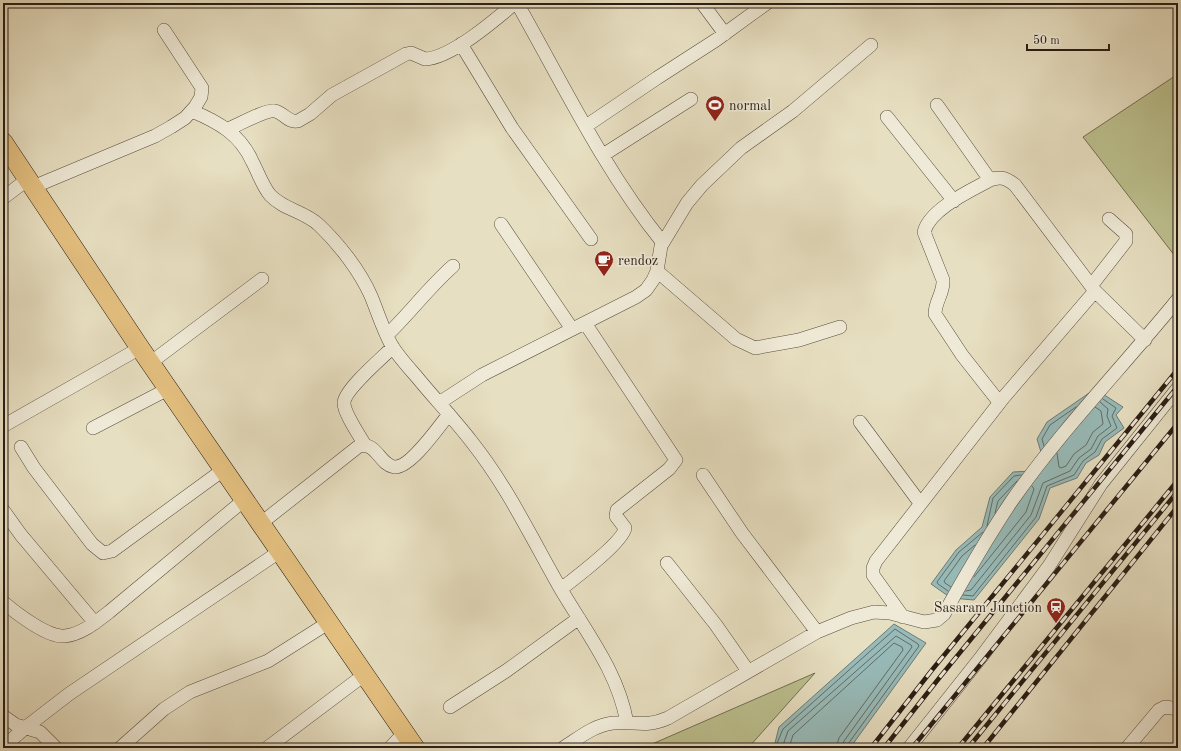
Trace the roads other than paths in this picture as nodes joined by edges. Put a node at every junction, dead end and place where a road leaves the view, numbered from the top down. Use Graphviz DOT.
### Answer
graph roads {
  1 [pos="516,3"];
  2 [pos="702,3"];
  3 [pos="767,3"];
  4 [pos="164,30"];
  5 [pos="725,34"];
  6 [pos="461,44"];
  7 [pos="871,45"];
  8 [pos="690,99"];
  9 [pos="937,105"];
  10 [pos="192,111"];
  11 [pos="887,116"];
  12 [pos="586,126"];
  13 [pos="228,129"];
  14 [pos="3,142"];
  15 [pos="603,155"];
  16 [pos="990,180"];
  17 [pos="31,183"];
  18 [pos="3,198"];
  19 [pos="954,201"];
  20 [pos="1109,219"];
  21 [pos="501,224"];
  22 [pos="591,238"];
  23 [pos="663,242"];
  24 [pos="453,266"];
  25 [pos="657,271"];
  26 [pos="262,280"];
  27 [pos="1093,289"];
  28 [pos="1178,299"];
  29 [pos="585,323"];
  30 [pos="840,327"];
  31 [pos="572,329"];
  32 [pos="1145,340"];
  33 [pos="390,341"];
  34 [pos="145,356"];
  35 [pos="1178,388"];
  36 [pos="168,389"];
  37 [pos="999,402"];
  38 [pos="439,403"];
  39 [pos="449,414"];
  40 [pos="860,422"];
  41 [pos="3,426"];
  42 [pos="93,428"];
  43 [pos="364,445"];
  44 [pos="21,447"];
  45 [pos="223,470"];
  46 [pos="703,475"];
  47 [pos="243,501"];
  48 [pos="920,503"];
  49 [pos="3,510"];
  50 [pos="260,524"];
  51 [pos="279,552"];
  52 [pos="667,563"];
  53 [pos="561,589"];
  54 [pos="5,607"];
  55 [pos="904,617"];
  56 [pos="579,618"];
  57 [pos="328,622"];
  58 [pos="95,623"];
  59 [pos="817,632"];
  60 [pos="748,671"];
  61 [pos="364,675"];
  62 [pos="450,707"];
  63 [pos="1178,709"];
  64 [pos="3,716"];
  65 [pos="627,724"];
  66 [pos="25,728"];
  67 [pos="410,742"];
  68 [pos="3,747"];
  69 [pos="56,748"];
  70 [pos="120,748"];
  71 [pos="267,748"];
  72 [pos="390,748"];
  73 [pos="563,748"];
  74 [pos="909,748"];
  75 [pos="1126,748"];
  1 -- 6 [label="street"];
  1 -- 12 [label="street"];
  2 -- 5 [label="street"];
  3 -- 5 [label="street"];
  4 -- 10 [label="street"];
  5 -- 12 [label="street"];
  6 -- 13 [label="street"];
  6 -- 22 [label="street"];
  7 -- 23 [label="street"];
  8 -- 15 [label="street"];
  9 -- 16 [label="street"];
  10 -- 13 [label="street"];
  10 -- 17 [label="street"];
  11 -- 19 [label="street"];
  12 -- 15 [label="street"];
  13 -- 33 [label="street"];
  14 -- 17 [label="highway"];
  15 -- 23 [label="street"];
  16 -- 19 [label="street"];
  16 -- 27 [label="street"];
  17 -- 18 [label="street"];
  17 -- 34 [label="highway"];
  19 -- 37 [label="street"];
  20 -- 27 [label="street"];
  21 -- 31 [label="street"];
  23 -- 25 [label="street"];
  24 -- 33 [label="street"];
  25 -- 29 [label="street"];
  25 -- 30 [label="street"];
  26 -- 34 [label="street"];
  27 -- 32 [label="street"];
  27 -- 37 [label="street"];
  28 -- 32 [label="street"];
  29 -- 31 [label="street"];
  29 -- 53 [label="street"];
  31 -- 38 [label="street"];
  32 -- 55 [label="street"];
  33 -- 38 [label="street"];
  33 -- 43 [label="street"];
  34 -- 36 [label="highway"];
  34 -- 41 [label="street"];
  35 -- 74 [label="street"];
  36 -- 42 [label="street"];
  36 -- 45 [label="highway"];
  37 -- 48 [label="street"];
  38 -- 39 [label="street"];
  39 -- 43 [label="street"];
  39 -- 53 [label="street"];
  40 -- 48 [label="street"];
  43 -- 50 [label="street"];
  44 -- 45 [label="street"];
  45 -- 47 [label="highway"];
  46 -- 59 [label="street"];
  47 -- 50 [label="highway"];
  47 -- 58 [label="street"];
  48 -- 55 [label="street"];
  49 -- 58 [label="street"];
  50 -- 51 [label="highway"];
  51 -- 57 [label="highway"];
  51 -- 66 [label="street"];
  52 -- 60 [label="street"];
  53 -- 56 [label="street"];
  54 -- 58 [label="street"];
  55 -- 59 [label="street"];
  56 -- 62 [label="street"];
  56 -- 65 [label="street"];
  57 -- 61 [label="highway"];
  57 -- 70 [label="street"];
  59 -- 60 [label="street"];
  60 -- 65 [label="street"];
  61 -- 67 [label="highway"];
  61 -- 71 [label="street"];
  63 -- 75 [label="street"];
  64 -- 66 [label="street"];
  65 -- 73 [label="street"];
  66 -- 68 [label="street"];
  66 -- 69 [label="street"];
  67 -- 72 [label="street"];
}
